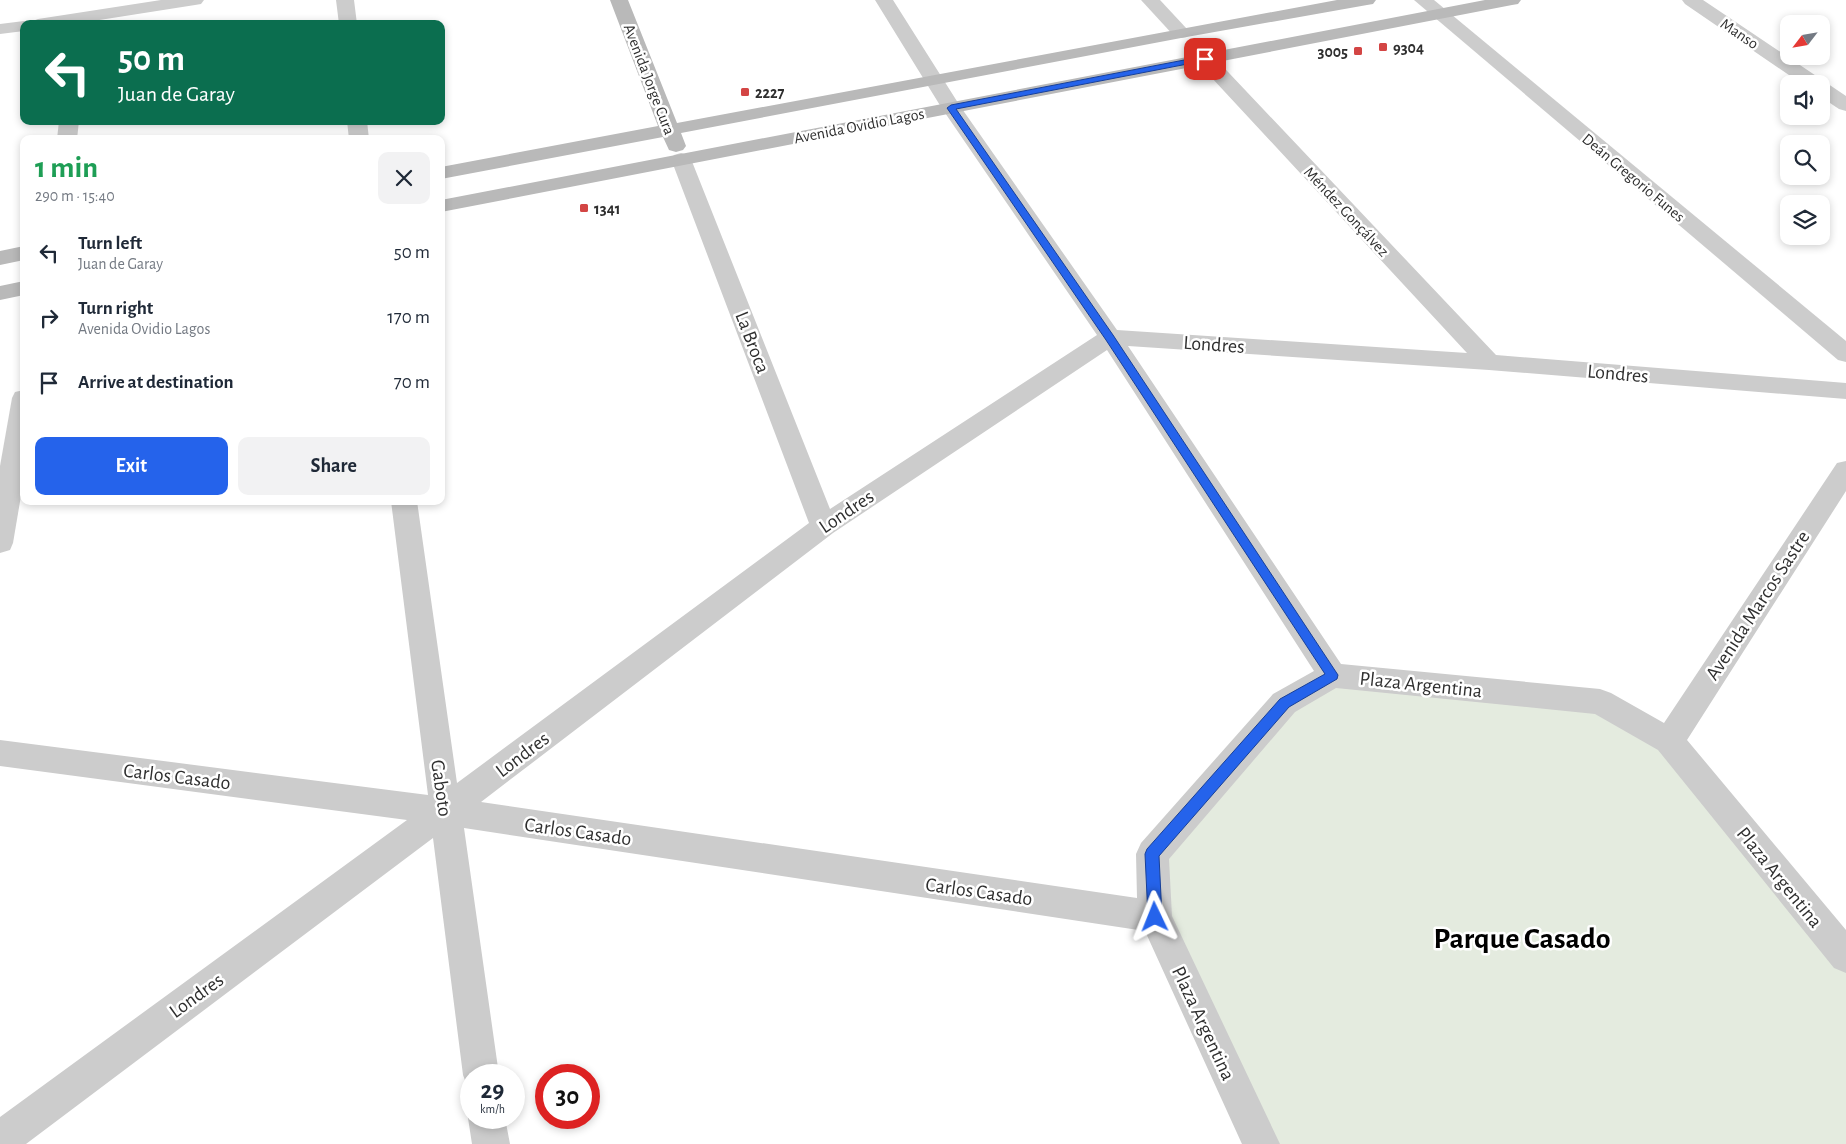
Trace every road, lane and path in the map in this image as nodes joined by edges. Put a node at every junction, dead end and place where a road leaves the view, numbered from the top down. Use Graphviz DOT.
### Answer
graph roads {
  1 [pos="195,0"];
  2 [pos="345,0"];
  3 [pos="619,0"];
  4 [pos="884,0"];
  5 [pos="1150,0"];
  6 [pos="1366,0"];
  7 [pos="1423,0"];
  8 [pos="1512,0"];
  9 [pos="1691,0"];
  10 [pos="87,13"];
  11 [pos="1439,14"];
  12 [pos="56,20"];
  13 [pos="348,20"];
  14 [pos="20,26"];
  15 [pos="0,29"];
  16 [pos="1181,33"];
  17 [pos="1205,59"];
  18 [pos="1802,75"];
  19 [pos="933,79"];
  20 [pos="1830,94"];
  21 [pos="1846,105"];
  22 [pos="951,108"];
  23 [pos="669,128"];
  24 [pos="681,159"];
  25 [pos="445,171"];
  26 [pos="445,205"];
  27 [pos="20,254"];
  28 [pos="0,258"];
  29 [pos="20,289"];
  30 [pos="0,293"];
  31 [pos="1110,337"];
  32 [pos="1846,354"];
  33 [pos="1489,362"];
  34 [pos="1846,391"];
  35 [pos="20,422"];
  36 [pos="1846,470"];
  37 [pos="405,505"];
  38 [pos="824,526"];
  39 [pos="0,543"];
  40 [pos="1332,675"];
  41 [pos="1669,741"];
  42 [pos="0,753"];
  43 [pos="445,811"];
  44 [pos="1155,917"];
  45 [pos="1846,956"];
  46 [pos="480,1064"];
  47 [pos="489,1129"];
  48 [pos="0,1140"];
  49 [pos="491,1144"];
  50 [pos="1261,1144"];
  1 -- 10 [label="street"];
  2 -- 13 [label="street"];
  3 -- 23 [label="main road, Avenida Jorge Cura"];
  4 -- 19 [label="street"];
  5 -- 16 [label="street"];
  6 -- 16 [label="main road, Avenida Ovidio Lagos"];
  7 -- 11 [label="street, Deán Gregorio Funes"];
  8 -- 11 [label="main road, Avenida Ovidio Lagos"];
  9 -- 18 [label="street, Manso"];
  10 -- 12 [label="street"];
  11 -- 17 [label="main road, Avenida Ovidio Lagos"];
  11 -- 32 [label="street, Deán Gregorio Funes"];
  14 -- 15 [label="street"];
  16 -- 19 [label="main road, Avenida Ovidio Lagos"];
  17 -- 22 [label="main road, Avenida Ovidio Lagos"];
  17 -- 33 [label="street, Méndez Gonçálvez"];
  19 -- 22 [label="street"];
  19 -- 23 [label="main road, Avenida Ovidio Lagos"];
  20 -- 21 [label="street"];
  22 -- 24 [label="main road, Avenida Ovidio Lagos"];
  22 -- 31 [label="street"];
  23 -- 24 [label="main road, Avenida Jorge Cura"];
  23 -- 25 [label="main road, Avenida Ovidio Lagos"];
  24 -- 26 [label="main road, Avenida Ovidio Lagos"];
  24 -- 38 [label="street, La Broca"];
  27 -- 28 [label="main road"];
  29 -- 30 [label="main road"];
  31 -- 33 [label="street, Londres"];
  31 -- 38 [label="street, Londres"];
  31 -- 40 [label="street"];
  33 -- 34 [label="street, Londres"];
  35 -- 39 [label="street"];
  36 -- 41 [label="street, Avenida Marcos Sastre"];
  37 -- 43 [label="street, Gaboto"];
  38 -- 43 [label="street, Londres"];
  40 -- 41 [label="street, Plaza Argentina"];
  40 -- 44 [label="street, Plaza Argentina"];
  41 -- 45 [label="street, Plaza Argentina"];
  42 -- 43 [label="street, Carlos Casado"];
  43 -- 44 [label="street, Carlos Casado"];
  43 -- 46 [label="street, Gaboto"];
  43 -- 48 [label="street, Londres"];
  44 -- 50 [label="street, Plaza Argentina"];
  47 -- 49 [label="street"];
}
